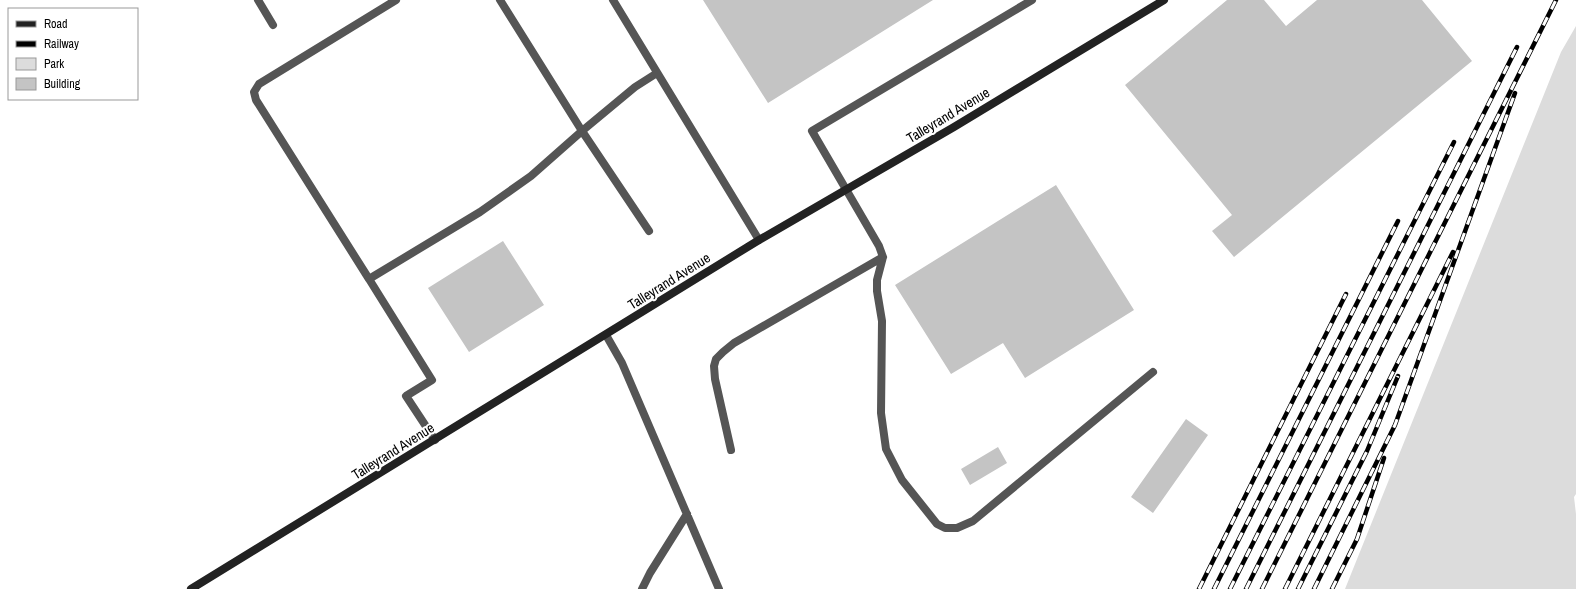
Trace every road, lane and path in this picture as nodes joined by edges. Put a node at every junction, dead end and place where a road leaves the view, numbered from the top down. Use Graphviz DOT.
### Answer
graph roads {
  1 [pos="258,0"];
  2 [pos="396,0"];
  3 [pos="500,0"];
  4 [pos="613,0"];
  5 [pos="1032,0"];
  6 [pos="1164,0"];
  7 [pos="273,25"];
  8 [pos="657,73"];
  9 [pos="582,131"];
  10 [pos="847,190"];
  11 [pos="649,231"];
  12 [pos="759,240"];
  13 [pos="883,257"];
  14 [pos="369,279"];
  15 [pos="606,335"];
  16 [pos="1153,372"];
  17 [pos="435,440"];
  18 [pos="731,450"];
  19 [pos="687,514"];
  20 [pos="191,589"];
  21 [pos="642,589"];
  22 [pos="719,589"];
  1 -- 7 [label="lane"];
  2 -- 14 [label="lane"];
  3 -- 9 [label="lane"];
  4 -- 8 [label="lane"];
  5 -- 10 [label="lane"];
  6 -- 10 [label="street, Talleyrand Avenue"];
  8 -- 9 [label="lane"];
  8 -- 12 [label="lane"];
  9 -- 11 [label="lane"];
  9 -- 14 [label="lane"];
  10 -- 12 [label="street, Talleyrand Avenue"];
  10 -- 13 [label="lane"];
  12 -- 15 [label="street, Talleyrand Avenue"];
  13 -- 16 [label="lane"];
  13 -- 18 [label="lane"];
  14 -- 17 [label="lane"];
  15 -- 17 [label="street, Talleyrand Avenue"];
  15 -- 19 [label="lane"];
  17 -- 20 [label="street, Talleyrand Avenue"];
  19 -- 21 [label="lane"];
  19 -- 22 [label="lane"];
}
